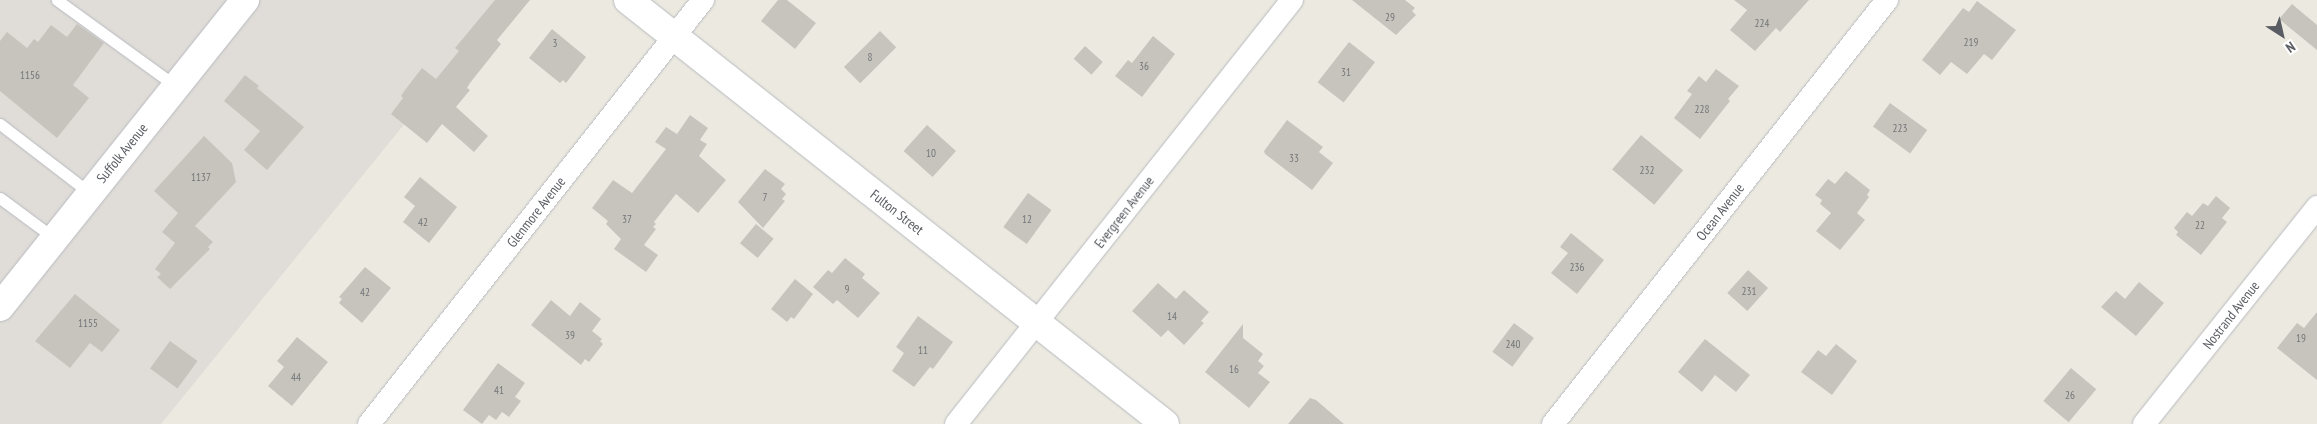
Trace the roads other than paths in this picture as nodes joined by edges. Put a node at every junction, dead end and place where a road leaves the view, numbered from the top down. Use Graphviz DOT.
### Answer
graph roads {
  1 [pos="57,0"];
  2 [pos="245,0"];
  3 [pos="628,0"];
  4 [pos="704,0"];
  5 [pos="1292,0"];
  6 [pos="1887,0"];
  7 [pos="674,37"];
  8 [pos="176,86"];
  9 [pos="0,124"];
  10 [pos="90,193"];
  11 [pos="0,198"];
  12 [pos="2317,207"];
  13 [pos="54,238"];
  14 [pos="0,307"];
  15 [pos="1037,322"];
  16 [pos="369,424"];
  17 [pos="956,424"];
  18 [pos="1166,424"];
  19 [pos="1553,424"];
  20 [pos="2144,424"];
  1 -- 8 [label="lane"];
  2 -- 8 [label="street, Suffolk Avenue"];
  3 -- 7 [label="street, Fulton Street"];
  4 -- 7 [label="street, Glenmore Avenue"];
  5 -- 15 [label="street, Evergreen Avenue"];
  6 -- 19 [label="street, Ocean Avenue"];
  7 -- 15 [label="street, Fulton Street"];
  7 -- 16 [label="street, Glenmore Avenue"];
  8 -- 10 [label="street, Suffolk Avenue"];
  9 -- 10 [label="lane"];
  10 -- 13 [label="street, Suffolk Avenue"];
  11 -- 13 [label="lane"];
  12 -- 20 [label="street, Nostrand Avenue"];
  13 -- 14 [label="street, Suffolk Avenue"];
  15 -- 17 [label="street, Evergreen Avenue"];
  15 -- 18 [label="street, Fulton Street"];
}
